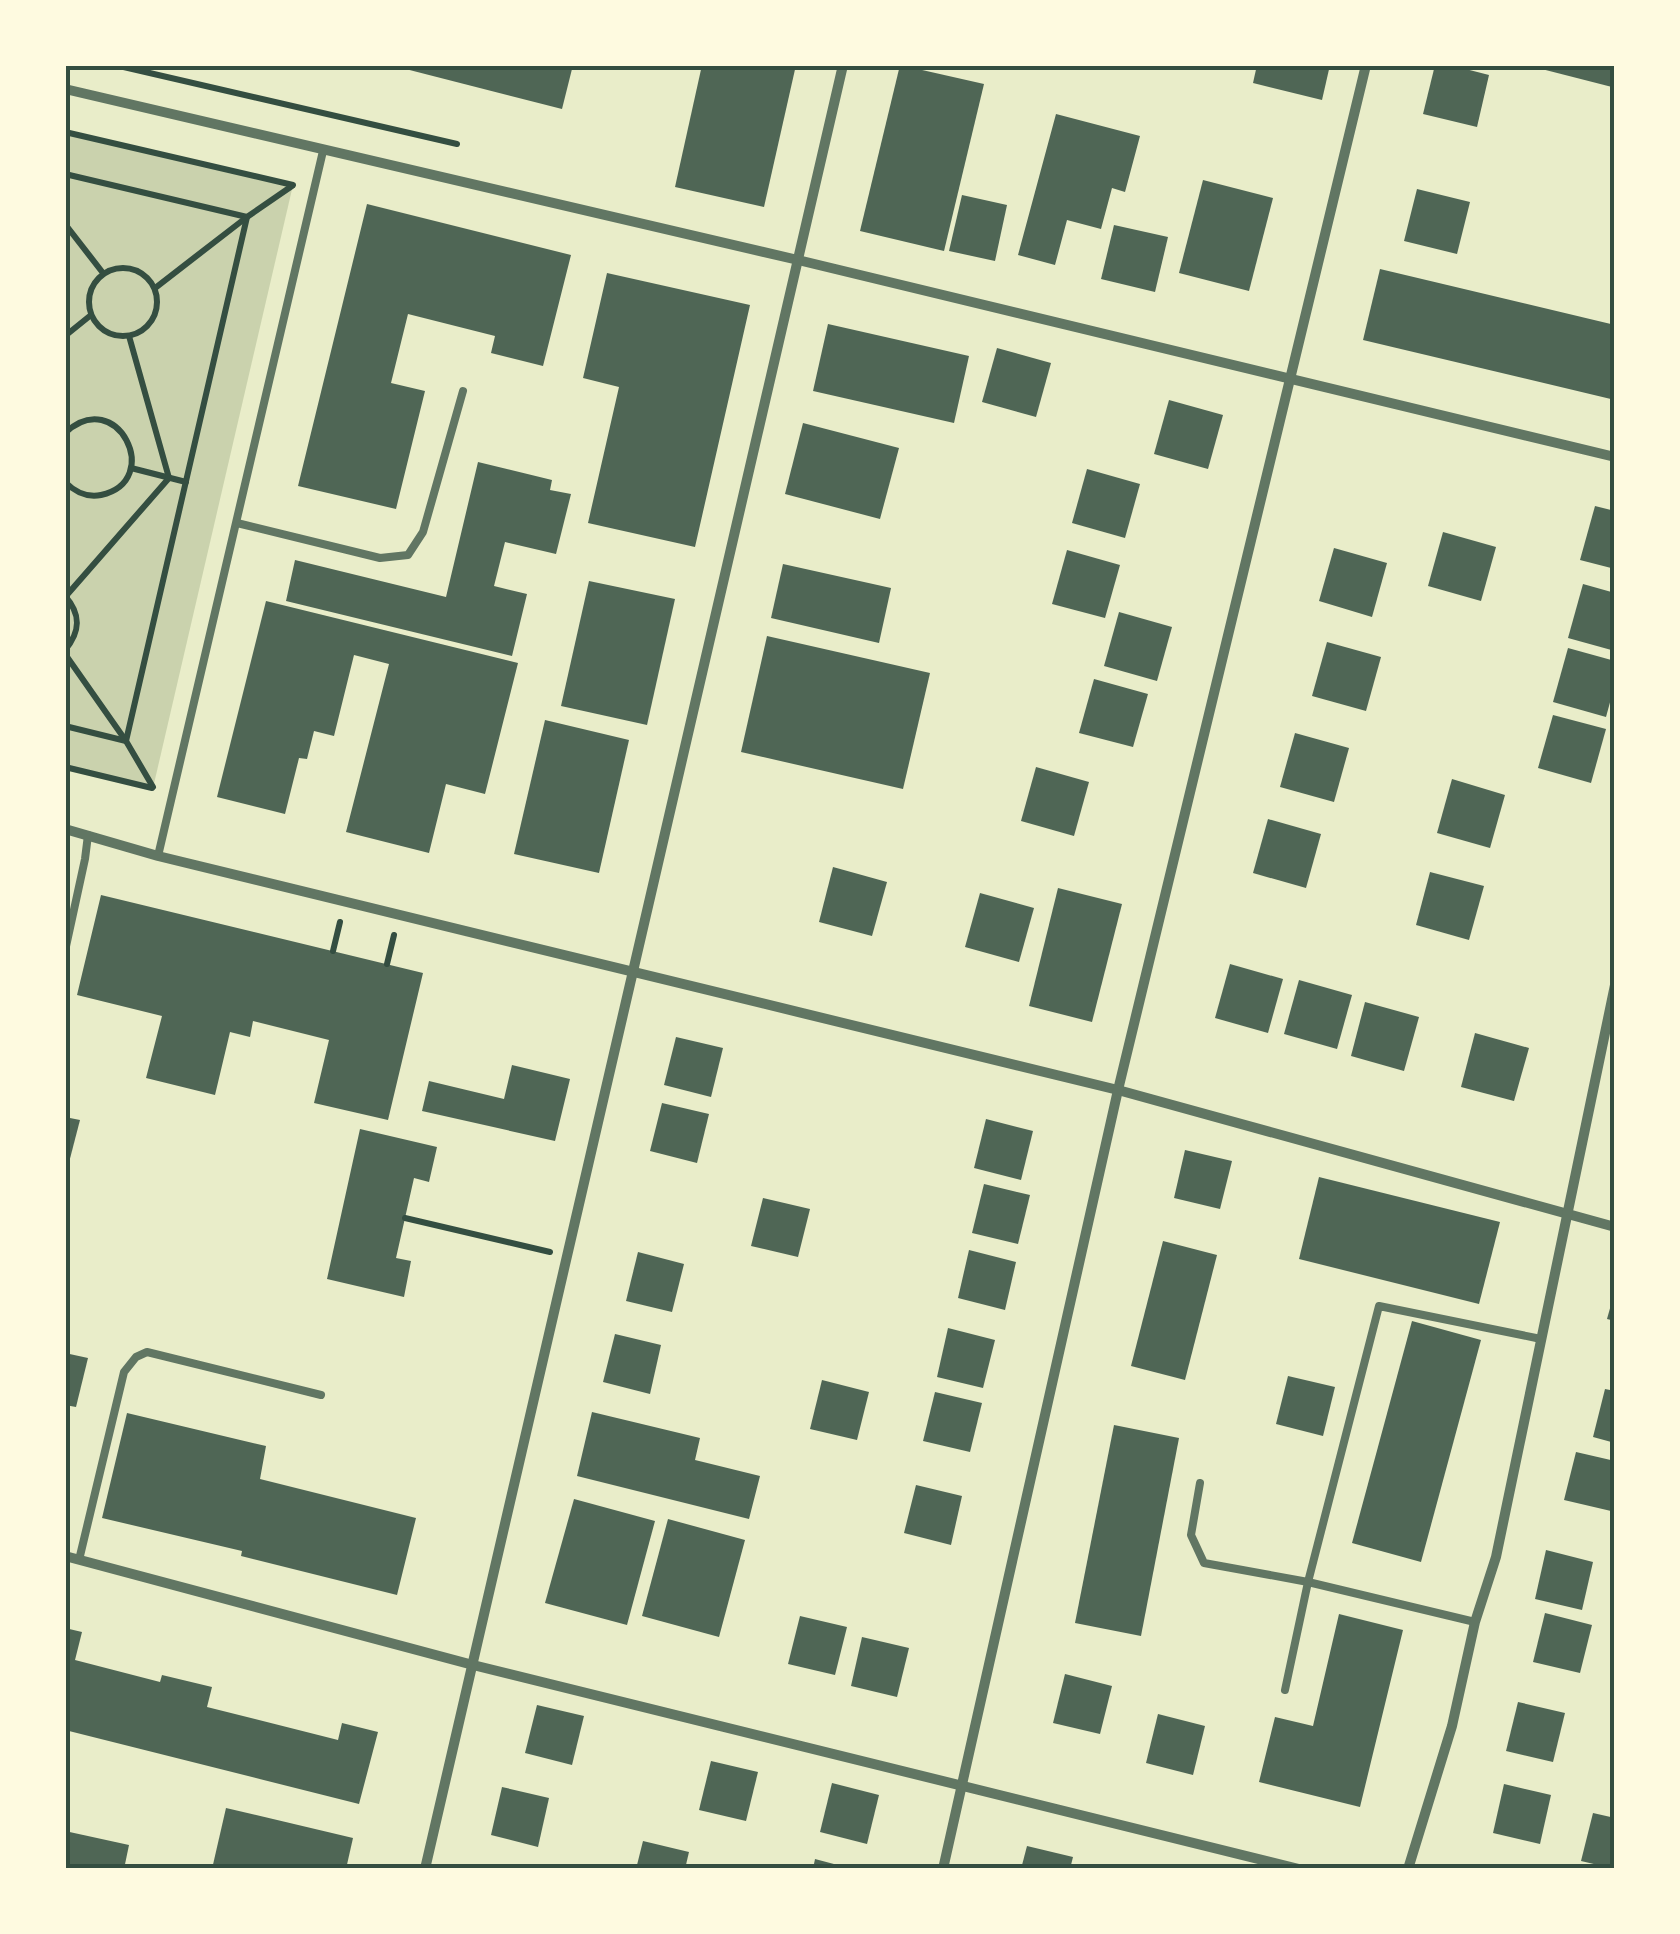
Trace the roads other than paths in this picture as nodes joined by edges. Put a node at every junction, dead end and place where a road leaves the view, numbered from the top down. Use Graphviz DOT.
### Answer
graph roads {
  1 [pos="843,65"];
  2 [pos="1366,65"];
  3 [pos="65,88"];
  4 [pos="323,151"];
  5 [pos="798,260"];
  6 [pos="1292,380"];
  7 [pos="463,391"];
  8 [pos="1615,458"];
  9 [pos="237,523"];
  10 [pos="65,828"];
  11 [pos="88,834"];
  12 [pos="158,856"];
  13 [pos="65,952"];
  14 [pos="633,972"];
  15 [pos="1615,985"];
  16 [pos="1118,1090"];
  17 [pos="1565,1216"];
  18 [pos="1615,1228"];
  19 [pos="1540,1339"];
  20 [pos="322,1395"];
  21 [pos="1200,1483"];
  22 [pos="65,1556"];
  23 [pos="79,1560"];
  24 [pos="1308,1582"];
  25 [pos="1475,1622"];
  26 [pos="473,1664"];
  27 [pos="1285,1690"];
  28 [pos="963,1784"];
  29 [pos="425,1869"];
  30 [pos="943,1869"];
  31 [pos="1298,1869"];
  32 [pos="1408,1869"];
  1 -- 5 [label="street"];
  2 -- 6 [label="street"];
  3 -- 4 [label="street"];
  4 -- 5 [label="street"];
  4 -- 9 [label="lane"];
  5 -- 6 [label="street"];
  5 -- 14 [label="street"];
  6 -- 8 [label="street"];
  6 -- 16 [label="street"];
  7 -- 9 [label="lane"];
  9 -- 12 [label="lane"];
  10 -- 11 [label="street"];
  11 -- 12 [label="street"];
  11 -- 13 [label="lane"];
  12 -- 14 [label="street"];
  14 -- 16 [label="street"];
  14 -- 26 [label="street"];
  15 -- 17 [label="street"];
  16 -- 17 [label="street"];
  16 -- 28 [label="street"];
  17 -- 18 [label="street"];
  17 -- 19 [label="street"];
  19 -- 24 [label="lane"];
  19 -- 25 [label="street"];
  20 -- 23 [label="lane"];
  21 -- 24 [label="lane"];
  22 -- 23 [label="street"];
  23 -- 26 [label="street"];
  24 -- 25 [label="lane"];
  24 -- 27 [label="lane"];
  25 -- 32 [label="street"];
  26 -- 28 [label="street"];
  26 -- 29 [label="street"];
  28 -- 30 [label="street"];
  28 -- 31 [label="street"];
}
